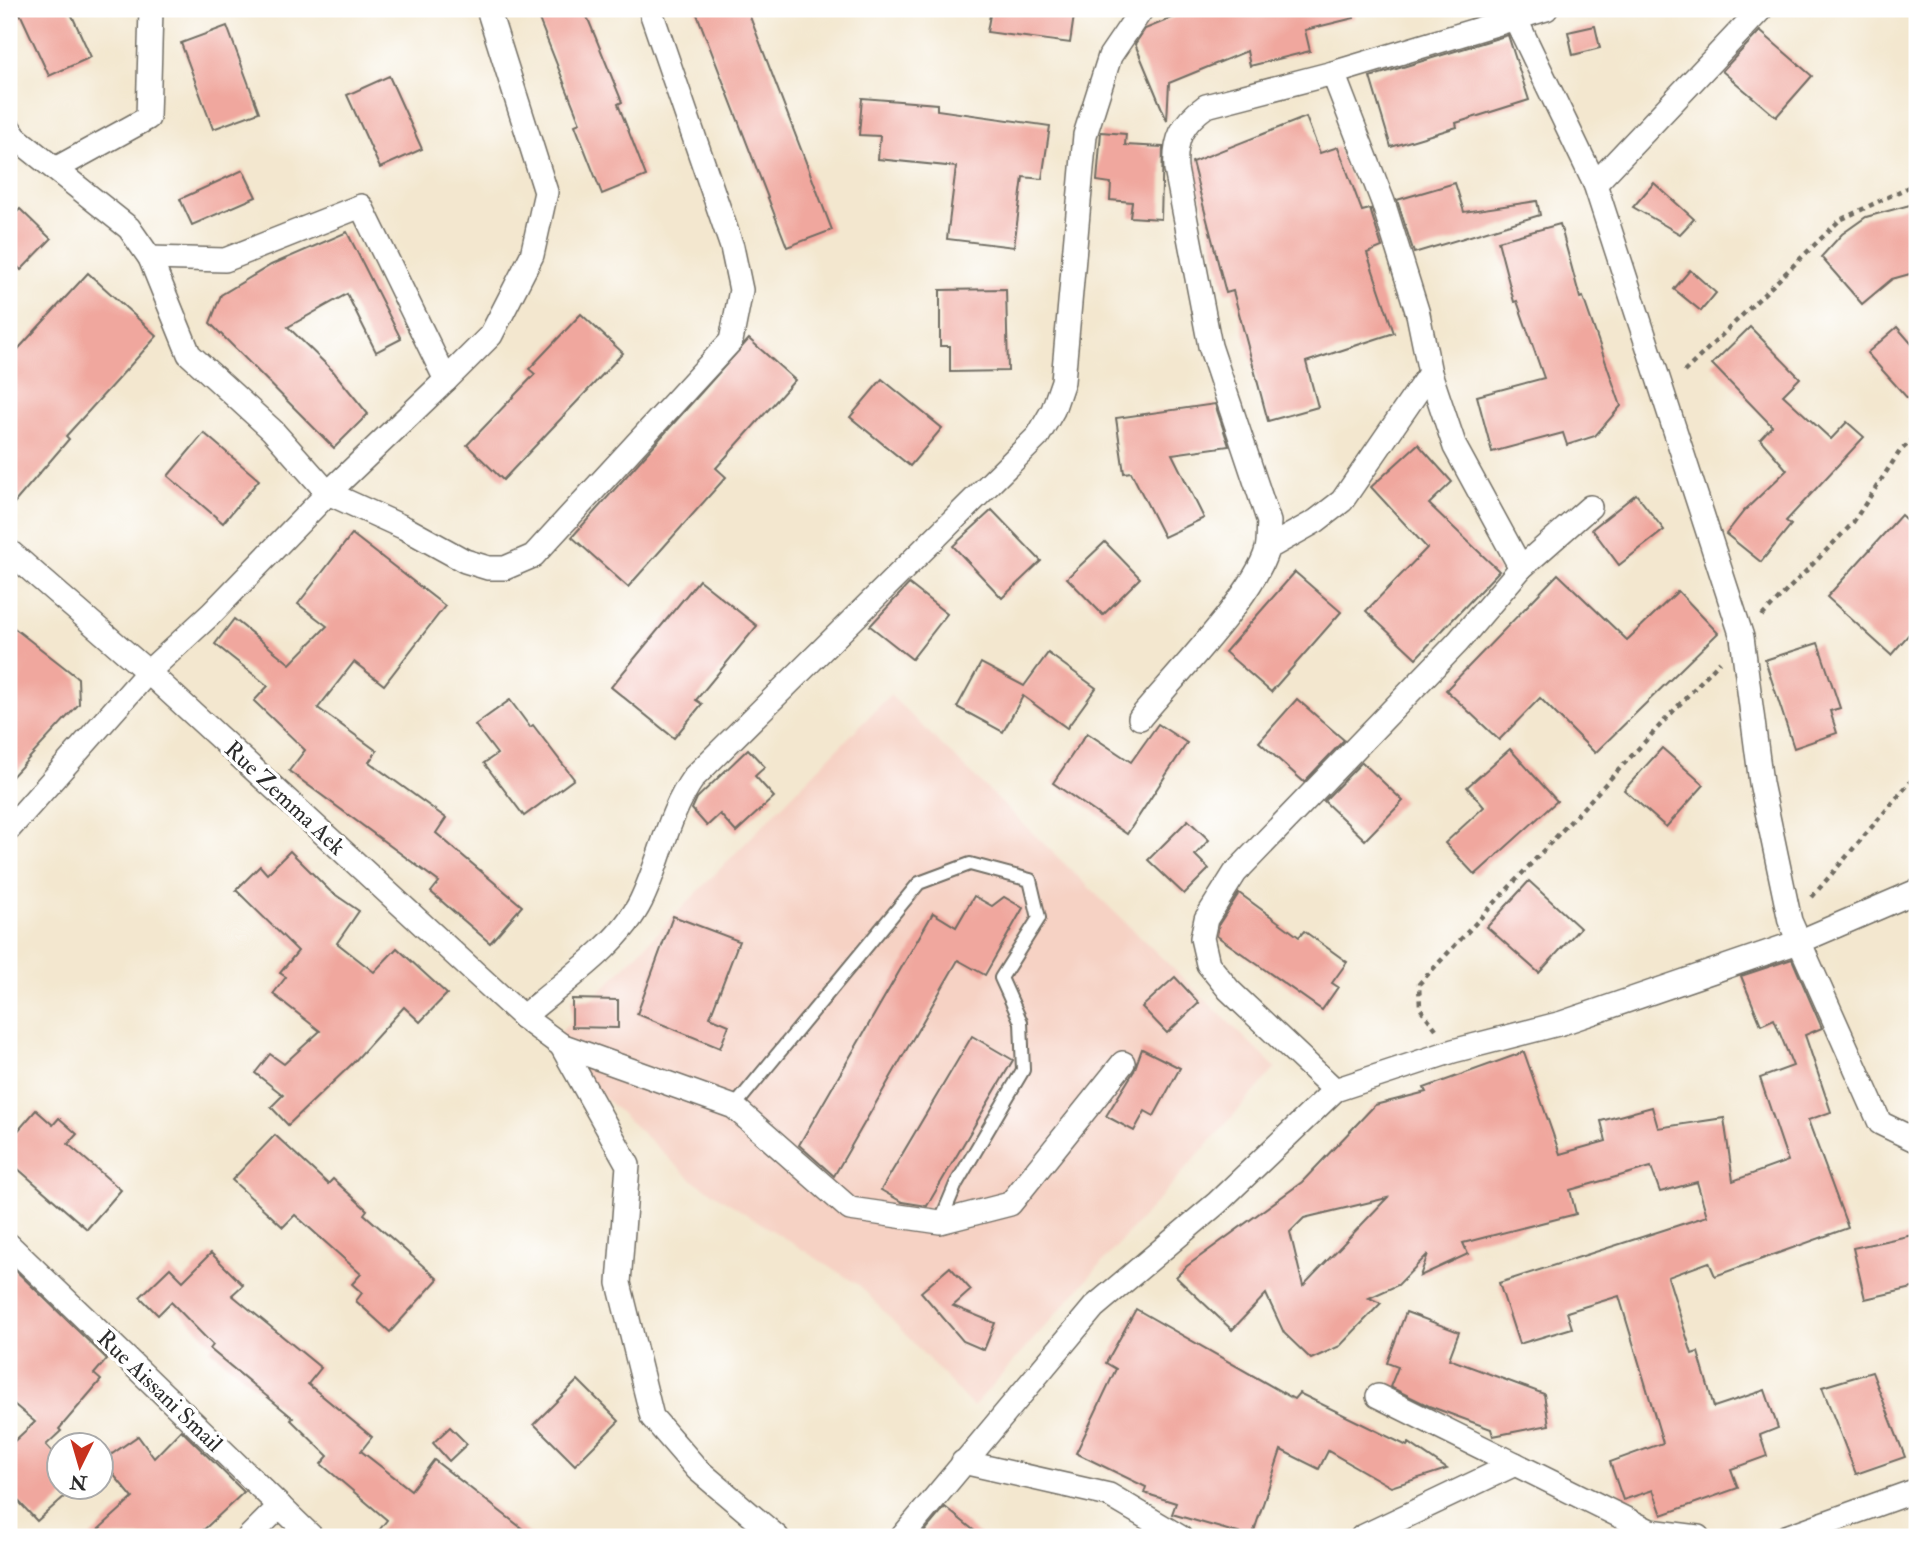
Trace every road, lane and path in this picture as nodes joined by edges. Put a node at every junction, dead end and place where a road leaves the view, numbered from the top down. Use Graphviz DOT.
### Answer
graph roads {
  1 [pos="151,9"];
  2 [pos="488,9"];
  3 [pos="650,9"];
  4 [pos="1142,9"];
  5 [pos="1546,9"];
  6 [pos="1761,9"];
  7 [pos="1516,20"];
  8 [pos="1332,73"];
  9 [pos="9,128"];
  10 [pos="57,168"];
  11 [pos="1917,183"];
  12 [pos="1595,184"];
  13 [pos="150,258"];
  14 [pos="1430,373"];
  15 [pos="446,380"];
  16 [pos="1662,393"];
  17 [pos="1917,436"];
  18 [pos="328,493"];
  19 [pos="1590,507"];
  20 [pos="1268,548"];
  21 [pos="9,551"];
  22 [pos="1521,568"];
  23 [pos="1742,637"];
  24 [pos="148,672"];
  25 [pos="1140,718"];
  26 [pos="1917,774"];
  27 [pos="9,829"];
  28 [pos="1917,891"];
  29 [pos="1796,931"];
  30 [pos="523,1017"];
  31 [pos="561,1045"];
  32 [pos="1453,1051"];
  33 [pos="1123,1063"];
  34 [pos="1335,1090"];
  35 [pos="734,1107"];
  36 [pos="1917,1141"];
  37 [pos="940,1222"];
  38 [pos="9,1245"];
  39 [pos="1378,1396"];
  40 [pos="963,1462"];
  41 [pos="1515,1464"];
  42 [pos="1917,1490"];
  43 [pos="280,1506"];
  44 [pos="249,1537"];
  45 [pos="312,1537"];
  46 [pos="777,1537"];
  47 [pos="902,1537"];
  48 [pos="1180,1537"];
  49 [pos="1362,1537"];
  50 [pos="1698,1537"];
  51 [pos="1786,1537"];
  1 -- 10 [label="street"];
  2 -- 15 [label="street"];
  3 -- 18 [label="street"];
  4 -- 30 [label="street"];
  5 -- 7 [label="street"];
  6 -- 12 [label="street"];
  7 -- 8 [label="street"];
  7 -- 12 [label="street"];
  8 -- 14 [label="street"];
  8 -- 20 [label="street"];
  9 -- 10 [label="street"];
  10 -- 13 [label="street"];
  11 -- 16 [label="path"];
  12 -- 16 [label="street"];
  13 -- 15 [label="street"];
  13 -- 18 [label="street"];
  14 -- 20 [label="street"];
  14 -- 22 [label="street"];
  15 -- 18 [label="street"];
  16 -- 23 [label="street"];
  17 -- 23 [label="path"];
  18 -- 24 [label="street"];
  19 -- 22 [label="street"];
  20 -- 25 [label="street"];
  21 -- 24 [label="street, Rue Zemma Aek"];
  22 -- 34 [label="street"];
  23 -- 29 [label="street"];
  23 -- 32 [label="path"];
  24 -- 27 [label="street"];
  24 -- 30 [label="street, Rue Zemma Aek"];
  26 -- 29 [label="path"];
  28 -- 29 [label="street"];
  29 -- 32 [label="street"];
  29 -- 36 [label="street"];
  30 -- 31 [label="street, Rue Zemma Aek"];
  31 -- 35 [label="street"];
  31 -- 46 [label="street"];
  32 -- 34 [label="street"];
  33 -- 37 [label="street"];
  34 -- 40 [label="street"];
  35 -- 37 [label="street"];
  35 -- 37 [label="lane"];
  38 -- 43 [label="street, Rue Aissani Smail"];
  39 -- 41 [label="street"];
  40 -- 47 [label="street"];
  40 -- 48 [label="street"];
  41 -- 49 [label="street"];
  41 -- 50 [label="street"];
  42 -- 51 [label="street"];
  43 -- 44 [label="street"];
  43 -- 45 [label="street, Rue Aissani Smail"];
}
